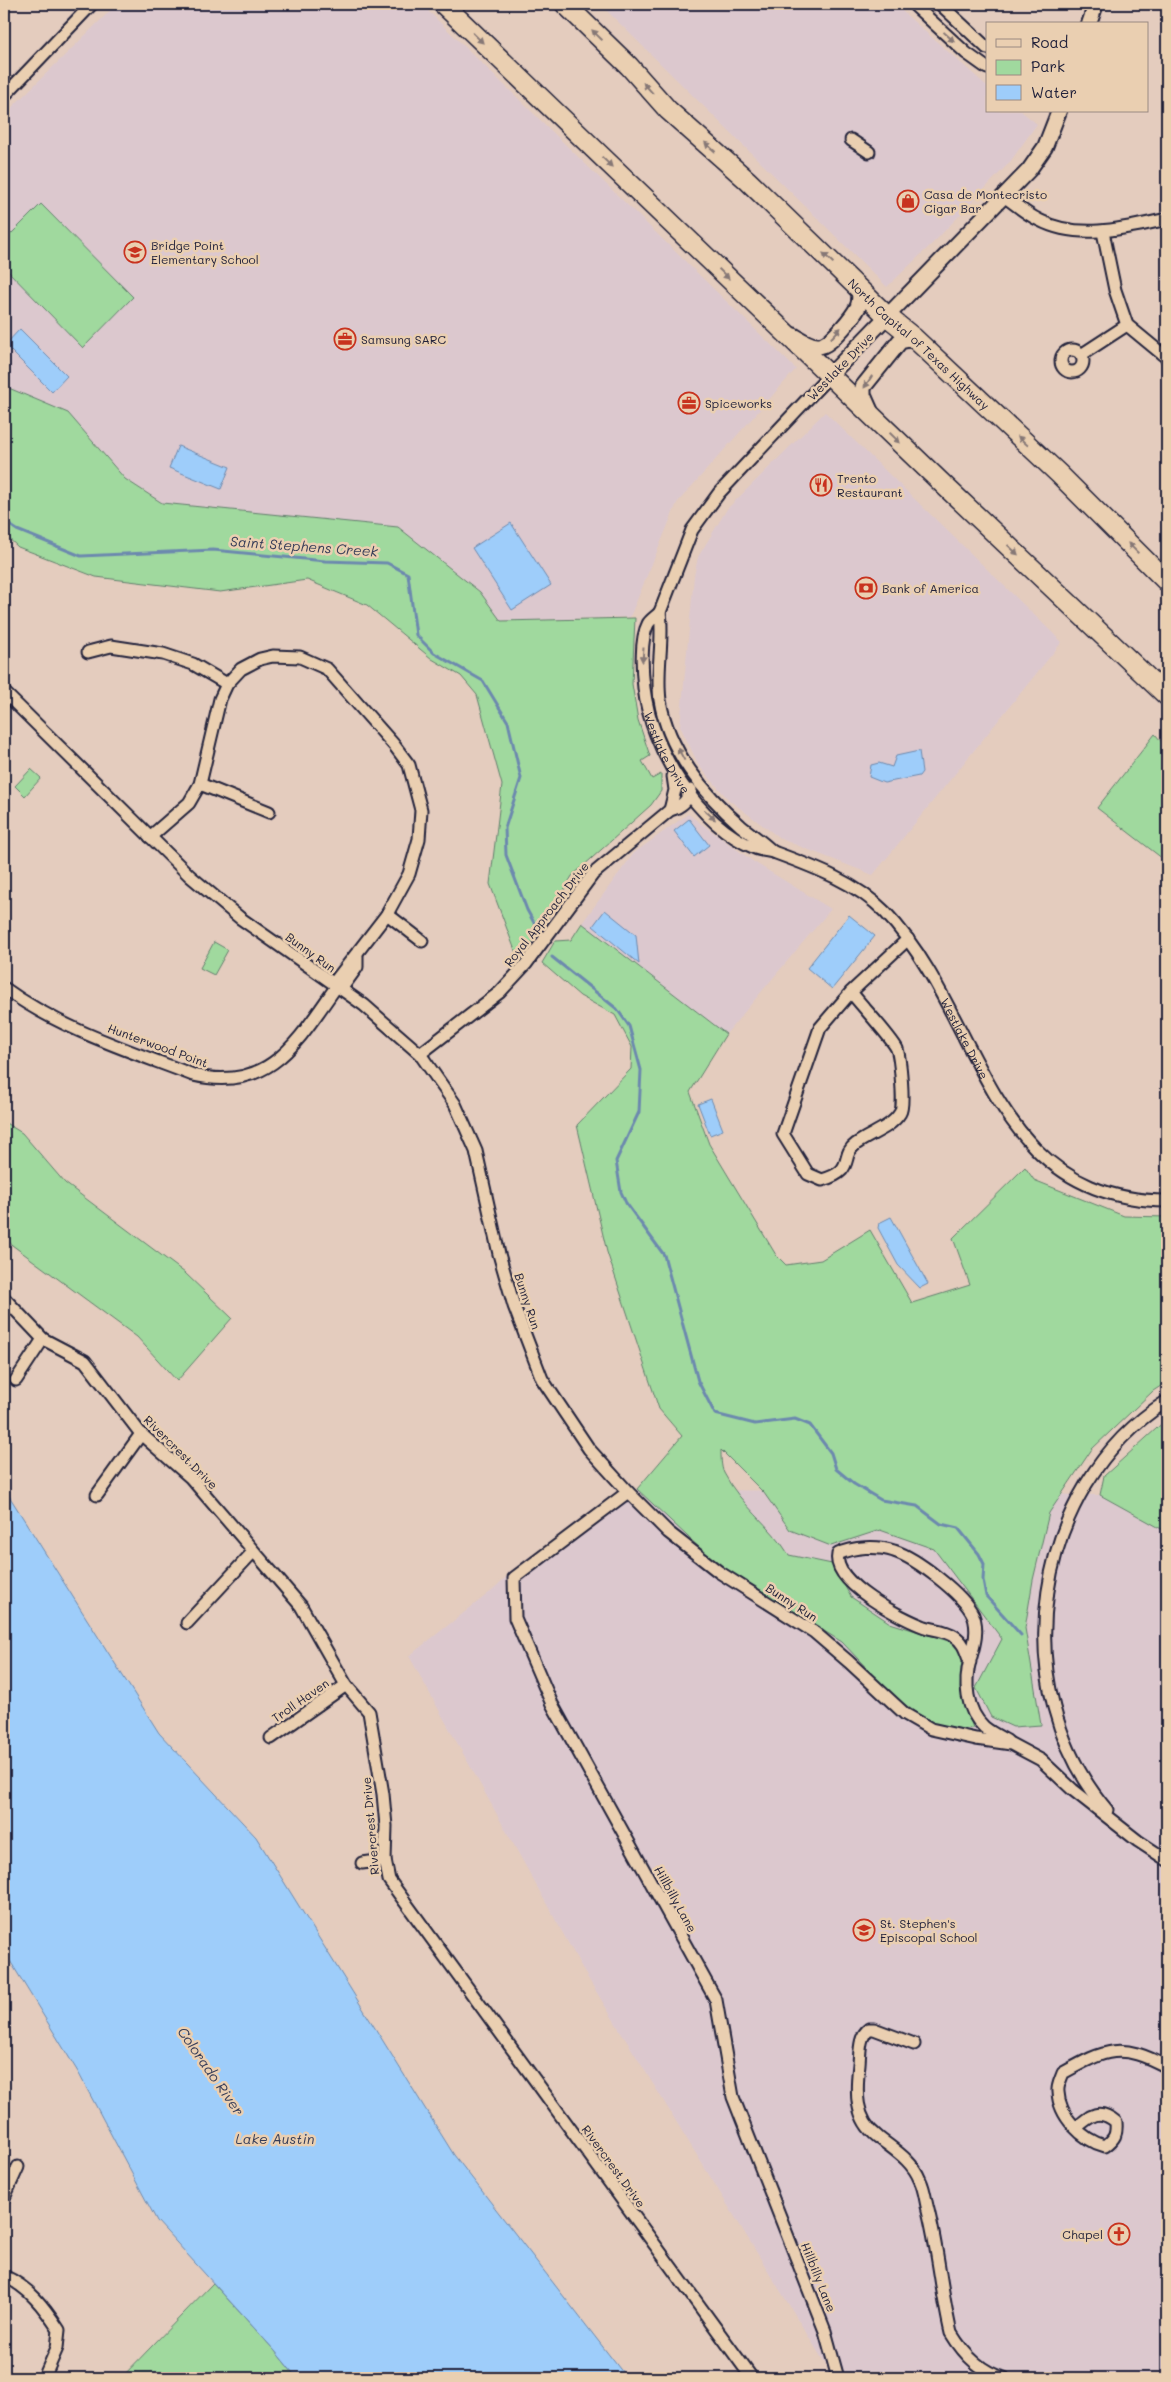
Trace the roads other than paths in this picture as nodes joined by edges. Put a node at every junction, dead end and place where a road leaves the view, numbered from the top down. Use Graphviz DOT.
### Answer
graph roads {
  1 [pos="92,4"];
  2 [pos="443,4"];
  3 [pos="565,4"];
  4 [pos="913,4"];
  5 [pos="940,4"];
  6 [pos="1096,4"];
  7 [pos="1090,22"];
  8 [pos="986,47"];
  9 [pos="986,67"];
  10 [pos="4,96"];
  11 [pos="1059,112"];
  12 [pos="851,140"];
  13 [pos="869,152"];
  14 [pos="1004,196"];
  15 [pos="1167,219"];
  16 [pos="1103,232"];
  17 [pos="859,288"];
  18 [pos="888,317"];
  19 [pos="1127,325"];
  20 [pos="780,327"];
  21 [pos="914,338"];
  22 [pos="1081,355"];
  23 [pos="1167,358"];
  24 [pos="830,375"];
  25 [pos="872,416"];
  26 [pos="1167,582"];
  27 [pos="660,612"];
  28 [pos="88,652"];
  29 [pos="226,684"];
  30 [pos="4,692"];
  31 [pos="1167,696"];
  32 [pos="672,771"];
  33 [pos="692,775"];
  34 [pos="200,784"];
  35 [pos="690,795"];
  36 [pos="670,810"];
  37 [pos="269,812"];
  38 [pos="150,837"];
  39 [pos="774,852"];
  40 [pos="387,914"];
  41 [pos="908,939"];
  42 [pos="422,941"];
  43 [pos="336,987"];
  44 [pos="4,988"];
  45 [pos="851,992"];
  46 [pos="420,1054"];
  47 [pos="1167,1201"];
  48 [pos="4,1298"];
  49 [pos="43,1340"];
  50 [pos="16,1380"];
  51 [pos="1167,1401"];
  52 [pos="141,1434"];
  53 [pos="628,1492"];
  54 [pos="97,1495"];
  55 [pos="252,1552"];
  56 [pos="187,1623"];
  57 [pos="970,1662"];
  58 [pos="346,1685"];
  59 [pos="270,1738"];
  60 [pos="1011,1744"];
  61 [pos="1120,1825"];
  62 [pos="385,1860"];
  63 [pos="1167,1860"];
  64 [pos="362,1863"];
  65 [pos="914,2044"];
  66 [pos="1167,2066"];
  67 [pos="1076,2128"];
  68 [pos="18,2167"];
  69 [pos="4,2198"];
  70 [pos="4,2276"];
  71 [pos="44,2378"];
  72 [pos="752,2378"];
  73 [pos="838,2378"];
  74 [pos="1004,2378"];
  1 -- 10 [label="street"];
  2 -- 20 [label="highway, one-way"];
  17 -- 3 [label="highway, North Capital of Texas Highway, one-way"];
  4 -- 9 [label="street, one-way"];
  5 -- 8 [label="street"];
  6 -- 7 [label="street"];
  11 -- 14 [label="street, Westlake Drive"];
  12 -- 13 [label="street"];
  14 -- 16 [label="street"];
  14 -- 18 [label="street, Westlake Drive"];
  15 -- 16 [label="street"];
  16 -- 19 [label="street"];
  17 -- 18 [label="highway, North Capital of Texas Highway"];
  20 -- 17 [label="main road, one-way"];
  18 -- 21 [label="highway, North Capital of Texas Highway"];
  18 -- 24 [label="street, Westlake Drive"];
  19 -- 22 [label="street"];
  19 -- 23 [label="street"];
  20 -- 24 [label="highway"];
  21 -- 25 [label="main road, one-way"];
  26 -- 21 [label="highway, North Capital of Texas Highway, one-way"];
  24 -- 25 [label="highway"];
  24 -- 27 [label="street, Westlake Drive"];
  25 -- 31 [label="highway, one-way"];
  27 -- 32 [label="street, Westlake Drive, one-way"];
  33 -- 27 [label="street, Westlake Drive, one-way"];
  28 -- 29 [label="street"];
  29 -- 34 [label="street"];
  29 -- 40 [label="street, Hunterwood Point"];
  30 -- 38 [label="street, Bunny Run"];
  32 -- 35 [label="street, Westlake Drive"];
  32 -- 36 [label="street"];
  33 -- 35 [label="street"];
  33 -- 39 [label="street, Westlake Drive"];
  34 -- 37 [label="street"];
  34 -- 38 [label="street"];
  35 -- 36 [label="street, Royal Approach Drive"];
  35 -- 39 [label="street, Westlake Drive, one-way"];
  36 -- 46 [label="street, Royal Approach Drive"];
  38 -- 43 [label="street, Bunny Run"];
  39 -- 41 [label="street, Westlake Drive"];
  40 -- 42 [label="street"];
  40 -- 43 [label="street, Hunterwood Point"];
  41 -- 45 [label="street"];
  41 -- 47 [label="street, Westlake Drive"];
  43 -- 44 [label="street, Hunterwood Point"];
  43 -- 46 [label="street, Bunny Run"];
  45 -- 45 [label="street"];
  46 -- 53 [label="street, Bunny Run"];
  48 -- 49 [label="street, Rivercrest Drive"];
  49 -- 50 [label="street"];
  49 -- 52 [label="street, Rivercrest Drive"];
  51 -- 61 [label="street"];
  52 -- 54 [label="street"];
  52 -- 55 [label="street, Rivercrest Drive"];
  53 -- 60 [label="street, Bunny Run"];
  53 -- 73 [label="street, Hillbilly Lane"];
  55 -- 56 [label="street"];
  55 -- 58 [label="street, Rivercrest Drive"];
  57 -- 57 [label="street"];
  57 -- 60 [label="street"];
  58 -- 59 [label="street, Troll Haven"];
  58 -- 62 [label="street, Rivercrest Drive"];
  60 -- 61 [label="street, Bunny Run"];
  61 -- 63 [label="street"];
  62 -- 64 [label="street"];
  62 -- 72 [label="street, Rivercrest Drive"];
  65 -- 74 [label="street"];
  66 -- 67 [label="street"];
  68 -- 69 [label="street"];
  70 -- 71 [label="street"];
}
